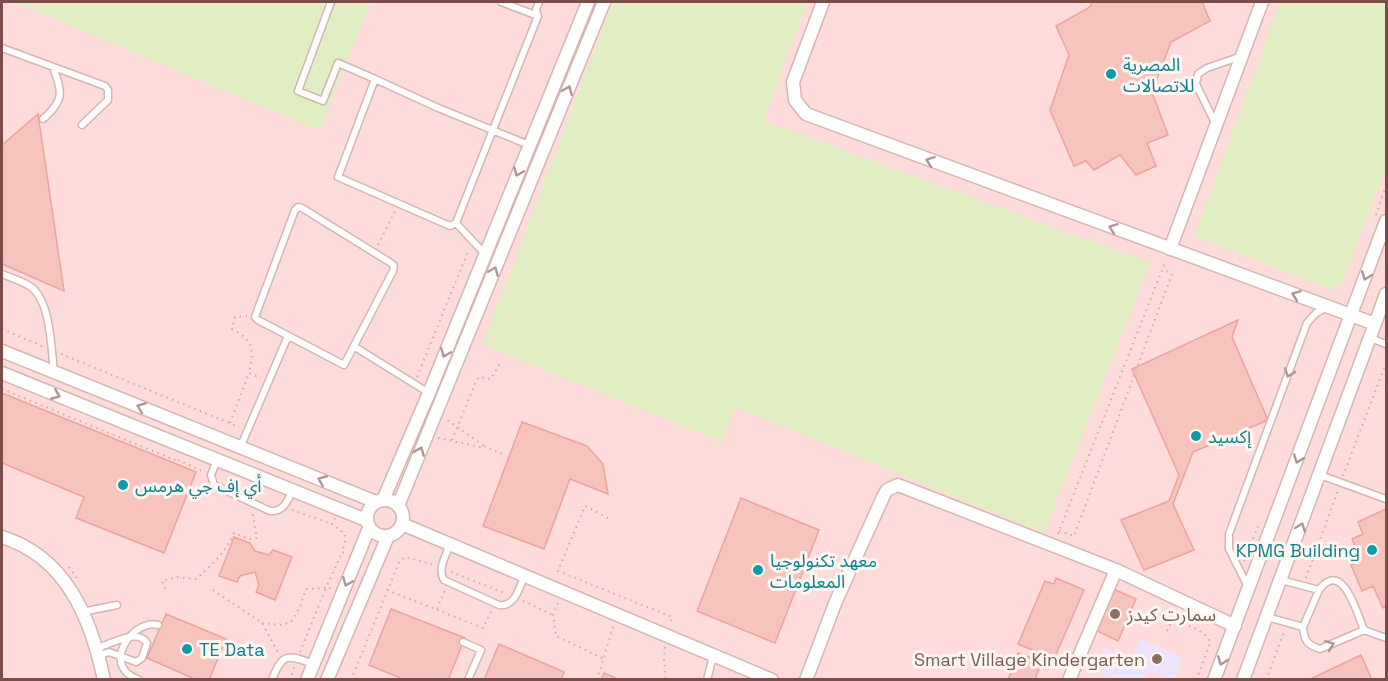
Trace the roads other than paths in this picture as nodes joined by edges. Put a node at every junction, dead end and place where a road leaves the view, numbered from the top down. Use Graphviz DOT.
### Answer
graph roads {
  1 [pos="331,2"];
  2 [pos="501,2"];
  3 [pos="539,2"];
  4 [pos="588,2"];
  5 [pos="604,2"];
  6 [pos="823,2"];
  7 [pos="1262,2"];
  8 [pos="538,16"];
  9 [pos="2,48"];
  10 [pos="1242,56"];
  11 [pos="53,67"];
  12 [pos="375,79"];
  13 [pos="43,119"];
  14 [pos="82,125"];
  15 [pos="1216,125"];
  16 [pos="492,130"];
  17 [pos="529,145"];
  18 [pos="1386,221"];
  19 [pos="456,223"];
  20 [pos="1170,249"];
  21 [pos="485,254"];
  22 [pos="2,274"];
  23 [pos="1386,296"];
  24 [pos="1327,307"];
  25 [pos="1351,316"];
  26 [pos="1375,324"];
  27 [pos="288,336"];
  28 [pos="1370,338"];
  29 [pos="1386,344"];
  30 [pos="355,347"];
  31 [pos="2,351"];
  32 [pos="54,372"];
  33 [pos="2,373"];
  34 [pos="429,393"];
  35 [pos="240,448"];
  36 [pos="217,460"];
  37 [pos="1320,475"];
  38 [pos="293,490"];
  39 [pos="1386,499"];
  40 [pos="380,501"];
  41 [pos="398,506"];
  42 [pos="368,524"];
  43 [pos="402,524"];
  44 [pos="388,536"];
  45 [pos="2,537"];
  46 [pos="450,544"];
  47 [pos="1116,570"];
  48 [pos="525,575"];
  49 [pos="1281,580"];
  50 [pos="1249,589"];
  51 [pos="1319,590"];
  52 [pos="117,605"];
  53 [pos="82,612"];
  54 [pos="1267,617"];
  55 [pos="158,625"];
  56 [pos="1235,626"];
  57 [pos="1303,627"];
  58 [pos="1364,630"];
  59 [pos="131,636"];
  60 [pos="1386,638"];
  61 [pos="463,642"];
  62 [pos="98,654"];
  63 [pos="122,655"];
  64 [pos="713,655"];
  65 [pos="314,664"];
  66 [pos="104,680"];
  67 [pos="140,680"];
  68 [pos="272,680"];
  69 [pos="307,680"];
  70 [pos="327,680"];
  71 [pos="468,680"];
  72 [pos="707,680"];
  73 [pos="772,680"];
  74 [pos="806,680"];
  75 [pos="1069,680"];
  76 [pos="1214,680"];
  77 [pos="1243,680"];
  1 -- 12 [label="lane"];
  2 -- 8 [label="lane"];
  3 -- 8 [label="lane"];
  4 -- 17 [label="street"];
  41 -- 5 [label="street, one-way"];
  20 -- 6 [label="street, one-way"];
  7 -- 10 [label="street"];
  8 -- 16 [label="lane"];
  9 -- 11 [label="lane"];
  10 -- 15 [label="street"];
  10 -- 15 [label="lane"];
  11 -- 13 [label="lane"];
  11 -- 14 [label="lane"];
  12 -- 16 [label="lane"];
  12 -- 19 [label="lane"];
  15 -- 20 [label="street"];
  16 -- 17 [label="lane"];
  16 -- 19 [label="lane"];
  17 -- 21 [label="street, one-way"];
  18 -- 25 [label="street, one-way"];
  19 -- 21 [label="lane"];
  24 -- 20 [label="street, one-way"];
  21 -- 34 [label="street, one-way"];
  22 -- 32 [label="lane"];
  23 -- 26 [label="street"];
  24 -- 25 [label="street"];
  24 -- 50 [label="lane, one-way"];
  25 -- 26 [label="street"];
  25 -- 50 [label="street, one-way"];
  26 -- 28 [label="street"];
  27 -- 30 [label="lane"];
  27 -- 30 [label="lane"];
  27 -- 35 [label="lane"];
  28 -- 29 [label="lane"];
  28 -- 37 [label="street"];
  30 -- 34 [label="lane"];
  31 -- 32 [label="street"];
  35 -- 32 [label="street, one-way"];
  33 -- 36 [label="street, one-way"];
  34 -- 40 [label="street"];
  40 -- 35 [label="street, one-way"];
  36 -- 38 [label="street"];
  36 -- 38 [label="lane"];
  37 -- 39 [label="lane"];
  49 -- 37 [label="street, one-way"];
  38 -- 42 [label="street"];
  40 -- 41 [label="street"];
  40 -- 42 [label="street"];
  41 -- 43 [label="street"];
  42 -- 44 [label="street"];
  42 -- 65 [label="street, one-way"];
  43 -- 44 [label="street"];
  43 -- 46 [label="street"];
  44 -- 70 [label="street"];
  45 -- 53 [label="street"];
  46 -- 48 [label="street"];
  46 -- 48 [label="lane"];
  47 -- 56 [label="street"];
  47 -- 74 [label="street"];
  47 -- 75 [label="street"];
  48 -- 64 [label="street"];
  49 -- 51 [label="lane"];
  49 -- 54 [label="street"];
  50 -- 56 [label="street"];
  51 -- 57 [label="lane"];
  51 -- 58 [label="lane"];
  52 -- 53 [label="lane"];
  53 -- 62 [label="street"];
  54 -- 57 [label="lane"];
  54 -- 77 [label="street"];
  55 -- 59 [label="lane"];
  56 -- 76 [label="street, one-way"];
  57 -- 58 [label="lane, one-way"];
  58 -- 60 [label="lane"];
  59 -- 62 [label="lane"];
  59 -- 63 [label="lane"];
  59 -- 63 [label="lane"];
  61 -- 71 [label="lane"];
  62 -- 63 [label="lane"];
  62 -- 66 [label="street"];
  63 -- 67 [label="lane"];
  64 -- 72 [label="lane"];
  64 -- 73 [label="street"];
  65 -- 68 [label="lane"];
  65 -- 69 [label="street"];
}
